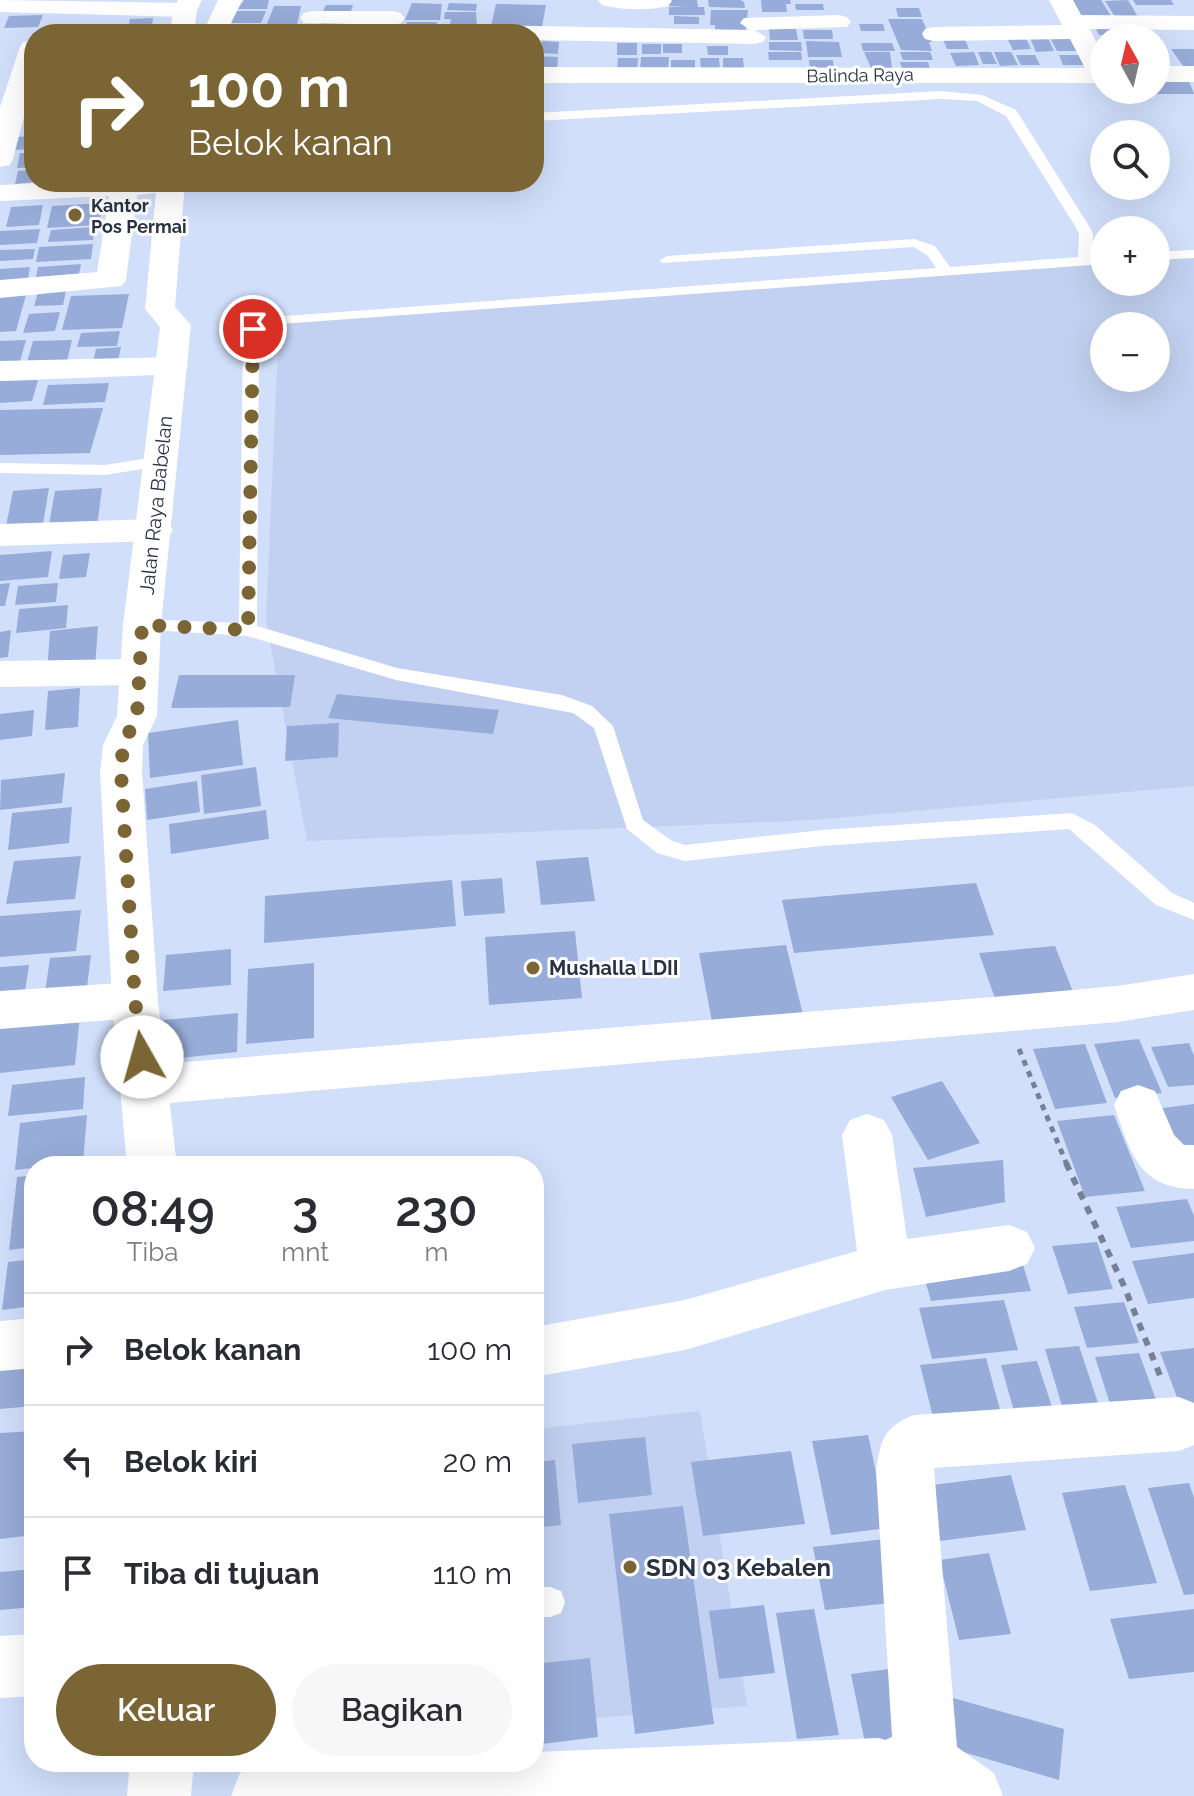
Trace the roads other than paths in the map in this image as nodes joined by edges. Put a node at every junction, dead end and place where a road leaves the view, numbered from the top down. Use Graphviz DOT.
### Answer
graph roads {
  1 [pos="230,0"];
  2 [pos="610,0"];
  3 [pos="660,0"];
  4 [pos="1176,0"];
  5 [pos="0,5"];
  6 [pos="837,11"];
  7 [pos="186,15"];
  8 [pos="312,17"];
  9 [pos="393,17"];
  10 [pos="1072,18"];
  11 [pos="752,20"];
  12 [pos="1191,22"];
  13 [pos="219,24"];
  14 [pos="544,29"];
  15 [pos="660,35"];
  16 [pos="1090,51"];
  17 [pos="1170,53"];
  18 [pos="949,74"];
  19 [pos="1090,74"];
  20 [pos="1189,74"];
  21 [pos="544,75"];
  22 [pos="857,76"];
  23 [pos="760,77"];
  24 [pos="24,95"];
  25 [pos="544,116"];
  26 [pos="0,159"];
  27 [pos="24,191"];
  28 [pos="124,192"];
  29 [pos="170,192"];
  30 [pos="0,193"];
  31 [pos="1194,254"];
  32 [pos="1170,255"];
  33 [pos="667,260"];
  34 [pos="1085,261"];
  35 [pos="1090,261"];
  36 [pos="945,271"];
  37 [pos="0,289"];
  38 [pos="172,367"];
  39 [pos="0,371"];
  40 [pos="161,461"];
  41 [pos="0,468"];
  42 [pos="155,530"];
  43 [pos="0,535"];
  44 [pos="142,625"];
  45 [pos="248,630"];
  46 [pos="138,672"];
  47 [pos="0,674"];
  48 [pos="1194,912"];
  49 [pos="1194,992"];
  50 [pos="135,1000"];
  51 [pos="0,1010"];
  52 [pos="146,1085"];
  53 [pos="1138,1105"];
  54 [pos="867,1135"];
  55 [pos="151,1156"];
  56 [pos="1194,1167"];
  57 [pos="1009,1248"];
  58 [pos="885,1266"];
  59 [pos="24,1344"];
  60 [pos="0,1346"];
  61 [pos="544,1350"];
  62 [pos="1179,1424"];
  63 [pos="24,1666"];
  64 [pos="0,1667"];
  65 [pos="161,1772"];
  66 [pos="914,1781"];
  67 [pos="159,1796"];
  68 [pos="263,1796"];
  1 -- 13 [label="street"];
  2 -- 3 [label="street"];
  3 -- 15 [label="street"];
  4 -- 12 [label="street"];
  5 -- 7 [label="street"];
  6 -- 11 [label="street"];
  6 -- 22 [label="street"];
  8 -- 9 [label="street"];
  10 -- 12 [label="street"];
  10 -- 16 [label="street, Balinda Raya"];
  10 -- 18 [label="street"];
  11 -- 15 [label="street"];
  11 -- 23 [label="street"];
  14 -- 15 [label="street"];
  17 -- 20 [label="street"];
  18 -- 19 [label="street, Balinda Raya"];
  18 -- 22 [label="street, Balinda Raya"];
  21 -- 23 [label="street, Balinda Raya"];
  22 -- 23 [label="street, Balinda Raya"];
  24 -- 26 [label="street"];
  25 -- 34 [label="lane"];
  27 -- 30 [label="street"];
  28 -- 37 [label="street"];
  29 -- 38 [label="street, Jalan Raya Babelan"];
  31 -- 32 [label="lane"];
  33 -- 36 [label="lane"];
  34 -- 35 [label="lane"];
  34 -- 36 [label="lane"];
  36 -- 45 [label="lane"];
  38 -- 39 [label="street"];
  38 -- 40 [label="street, Jalan Raya Babelan"];
  40 -- 41 [label="lane"];
  40 -- 42 [label="street, Jalan Raya Babelan"];
  42 -- 43 [label="street"];
  42 -- 44 [label="street, Jalan Raya Babelan"];
  44 -- 45 [label="lane"];
  44 -- 46 [label="street, Jalan Raya Babelan"];
  45 -- 48 [label="lane"];
  46 -- 47 [label="street"];
  46 -- 50 [label="street, Jalan Raya Babelan"];
  49 -- 52 [label="street"];
  50 -- 51 [label="street"];
  50 -- 52 [label="street, Jalan Raya Babelan"];
  52 -- 55 [label="street, Jalan Raya Babelan"];
  53 -- 56 [label="street"];
  54 -- 58 [label="street"];
  57 -- 58 [label="street"];
  58 -- 61 [label="street"];
  59 -- 60 [label="street"];
  62 -- 66 [label="street"];
  63 -- 64 [label="street"];
  65 -- 67 [label="street"];
  66 -- 68 [label="street"];
}
